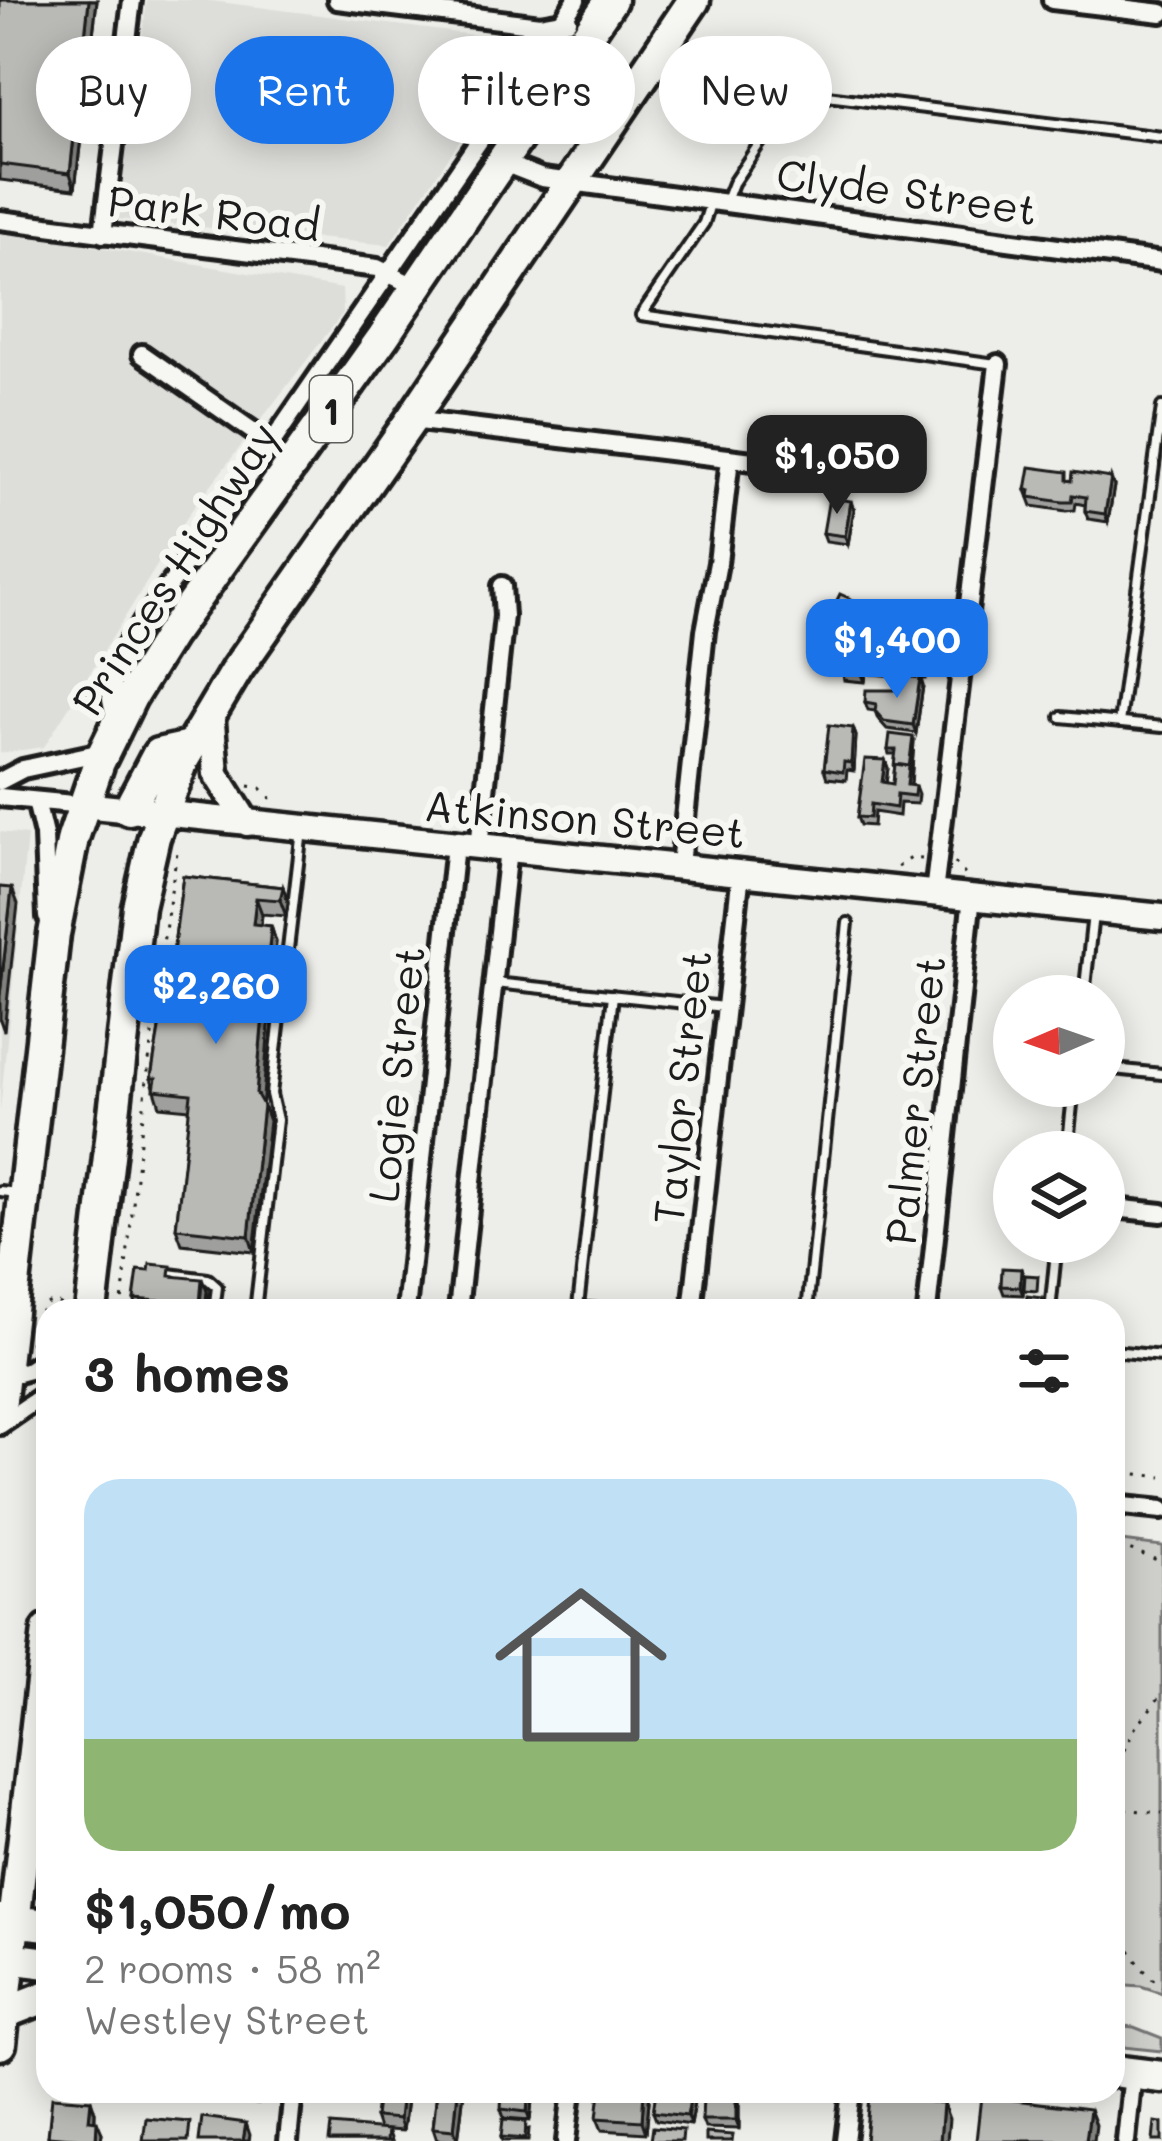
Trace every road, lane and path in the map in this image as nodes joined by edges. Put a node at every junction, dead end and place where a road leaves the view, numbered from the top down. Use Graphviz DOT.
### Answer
graph roads {
  1 [pos="132,0"];
  2 [pos="338,0"];
  3 [pos="694,0"];
  4 [pos="1052,0"];
  5 [pos="595,7"];
  6 [pos="1162,13"];
  7 [pos="562,20"];
  8 [pos="544,32"];
  9 [pos="545,36"];
  10 [pos="580,36"];
  11 [pos="1162,137"];
  12 [pos="513,144"];
  13 [pos="501,162"];
  14 [pos="572,182"];
  15 [pos="718,201"];
  16 [pos="0,220"];
  17 [pos="103,234"];
  18 [pos="1162,262"];
  19 [pos="403,280"];
  20 [pos="142,354"];
  21 [pos="998,364"];
  22 [pos="1162,406"];
  23 [pos="411,420"];
  24 [pos="271,444"];
  25 [pos="730,458"];
  26 [pos="828,470"];
  27 [pos="502,586"];
  28 [pos="211,708"];
  29 [pos="1061,717"];
  30 [pos="1118,723"];
  31 [pos="1162,727"];
  32 [pos="110,738"];
  33 [pos="190,747"];
  34 [pos="0,781"];
  35 [pos="0,796"];
  36 [pos="36,801"];
  37 [pos="83,806"];
  38 [pos="129,809"];
  39 [pos="162,812"];
  40 [pos="247,824"];
  41 [pos="302,829"];
  42 [pos="467,846"];
  43 [pos="508,849"];
  44 [pos="177,852"];
  45 [pos="680,865"];
  46 [pos="740,872"];
  47 [pos="934,893"];
  48 [pos="972,896"];
  49 [pos="1093,910"];
  50 [pos="1162,917"];
  51 [pos="848,923"];
  52 [pos="1086,975"];
  53 [pos="49,977"];
  54 [pos="493,982"];
  55 [pos="613,995"];
  56 [pos="727,1007"];
  57 [pos="1125,1070"];
  58 [pos="1162,1074"];
  59 [pos="12,1192"];
  60 [pos="1125,1209"];
  61 [pos="1162,1213"];
  62 [pos="1055,1263"];
  63 [pos="159,1273"];
  64 [pos="92,1299"];
  65 [pos="122,1299"];
  66 [pos="216,1299"];
  67 [pos="255,1299"];
  68 [pos="408,1299"];
  69 [pos="459,1299"];
  70 [pos="579,1299"];
  71 [pos="693,1299"];
  72 [pos="808,1299"];
  73 [pos="928,1299"];
  74 [pos="1051,1299"];
  75 [pos="36,1334"];
  76 [pos="1125,1352"];
  77 [pos="1162,1356"];
  78 [pos="36,1365"];
  79 [pos="3,1370"];
  80 [pos="36,1400"];
  81 [pos="0,1425"];
  82 [pos="1125,1472"];
  83 [pos="1162,1477"];
  84 [pos="1125,1506"];
  85 [pos="1162,1510"];
  86 [pos="1125,1548"];
  87 [pos="1162,1562"];
  88 [pos="1162,1694"];
  89 [pos="36,1715"];
  90 [pos="1125,1748"];
  91 [pos="1125,1809"];
  92 [pos="1162,1813"];
  93 [pos="7,1920"];
  94 [pos="1125,1939"];
  95 [pos="5,1958"];
  96 [pos="36,1962"];
  97 [pos="1162,1986"];
  98 [pos="36,2005"];
  99 [pos="2,2029"];
  100 [pos="1146,2075"];
  101 [pos="292,2103"];
  102 [pos="571,2103"];
  103 [pos="850,2103"];
  104 [pos="288,2141"];
  105 [pos="566,2141"];
  106 [pos="845,2141"];
  107 [pos="1126,2141"];
  1 -- 17 [label="street"];
  2 -- 8 [label="street"];
  3 -- 14 [label="highway, 1"];
  4 -- 6 [label="street"];
  5 -- 7 [label="street"];
  5 -- 7 [label="street"];
  5 -- 10 [label="highway, Princes Highway / 1"];
  7 -- 8 [label="street"];
  8 -- 9 [label="street"];
  8 -- 19 [label="street"];
  11 -- 15 [label="lane"];
  12 -- 13 [label="highway, Princes Highway / 1"];
  13 -- 14 [label="street, Clyde Street"];
  13 -- 19 [label="highway, Princes Highway / 1"];
  14 -- 15 [label="street, Clyde Street"];
  14 -- 23 [label="highway, 1"];
  15 -- 18 [label="street, Clyde Street"];
  15 -- 21 [label="lane"];
  16 -- 17 [label="street, Park Road"];
  17 -- 19 [label="street, Park Road"];
  19 -- 24 [label="street"];
  19 -- 32 [label="highway, Princes Highway / 1"];
  20 -- 24 [label="street"];
  21 -- 47 [label="street"];
  22 -- 30 [label="lane"];
  23 -- 25 [label="street"];
  23 -- 28 [label="highway, 1"];
  24 -- 32 [label="street"];
  25 -- 26 [label="street"];
  25 -- 45 [label="street"];
  27 -- 42 [label="street, Logie Street"];
  28 -- 33 [label="highway, 1"];
  28 -- 40 [label="street"];
  29 -- 30 [label="lane"];
  30 -- 31 [label="lane"];
  32 -- 34 [label="street"];
  32 -- 37 [label="highway, Princes Highway / 1"];
  33 -- 38 [label="highway"];
  33 -- 39 [label="highway, 1"];
  35 -- 36 [label="street, Atkinson Street"];
  36 -- 37 [label="street, Atkinson Street"];
  36 -- 53 [label="street"];
  37 -- 38 [label="street, Atkinson Street"];
  37 -- 53 [label="highway, Princes Highway / 1"];
  38 -- 39 [label="street, Atkinson Street"];
  39 -- 40 [label="street, Atkinson Street"];
  39 -- 64 [label="highway, 1"];
  40 -- 41 [label="street, Atkinson Street"];
  41 -- 42 [label="street, Atkinson Street"];
  41 -- 67 [label="lane"];
  42 -- 43 [label="street, Atkinson Street"];
  42 -- 68 [label="street, Logie Street"];
  43 -- 45 [label="street, Atkinson Street"];
  43 -- 54 [label="street, Logie Street"];
  44 -- 65 [label="path"];
  45 -- 46 [label="street, Atkinson Street"];
  46 -- 47 [label="street, Atkinson Street"];
  46 -- 56 [label="street, Taylor Street"];
  47 -- 48 [label="street, Atkinson Street"];
  48 -- 49 [label="street, Atkinson Street"];
  48 -- 73 [label="street, Palmer Street"];
  49 -- 50 [label="street, Atkinson Street"];
  49 -- 52 [label="lane"];
  51 -- 72 [label="lane"];
  53 -- 59 [label="highway, Princes Highway / 1"];
  54 -- 55 [label="lane"];
  54 -- 69 [label="street, Logie Street"];
  55 -- 56 [label="lane"];
  55 -- 70 [label="lane"];
  56 -- 71 [label="street, Taylor Street"];
  57 -- 58 [label="lane"];
  59 -- 79 [label="highway, Princes Highway / 1"];
  60 -- 61 [label="street"];
  62 -- 74 [label="lane"];
  63 -- 66 [label="lane"];
  75 -- 79 [label="path"];
  76 -- 77 [label="lane"];
  78 -- 79 [label="street"];
  80 -- 81 [label="street"];
  82 -- 83 [label="path"];
  84 -- 85 [label="street"];
  86 -- 87 [label="path"];
  88 -- 90 [label="path"];
  89 -- 93 [label="highway"];
  91 -- 92 [label="path"];
  93 -- 95 [label="highway"];
  94 -- 97 [label="path"];
  95 -- 96 [label="highway"];
  95 -- 99 [label="highway"];
  98 -- 99 [label="highway"];
  100 -- 107 [label="street"];
  101 -- 104 [label="street"];
  102 -- 105 [label="street"];
  103 -- 106 [label="street"];
}
